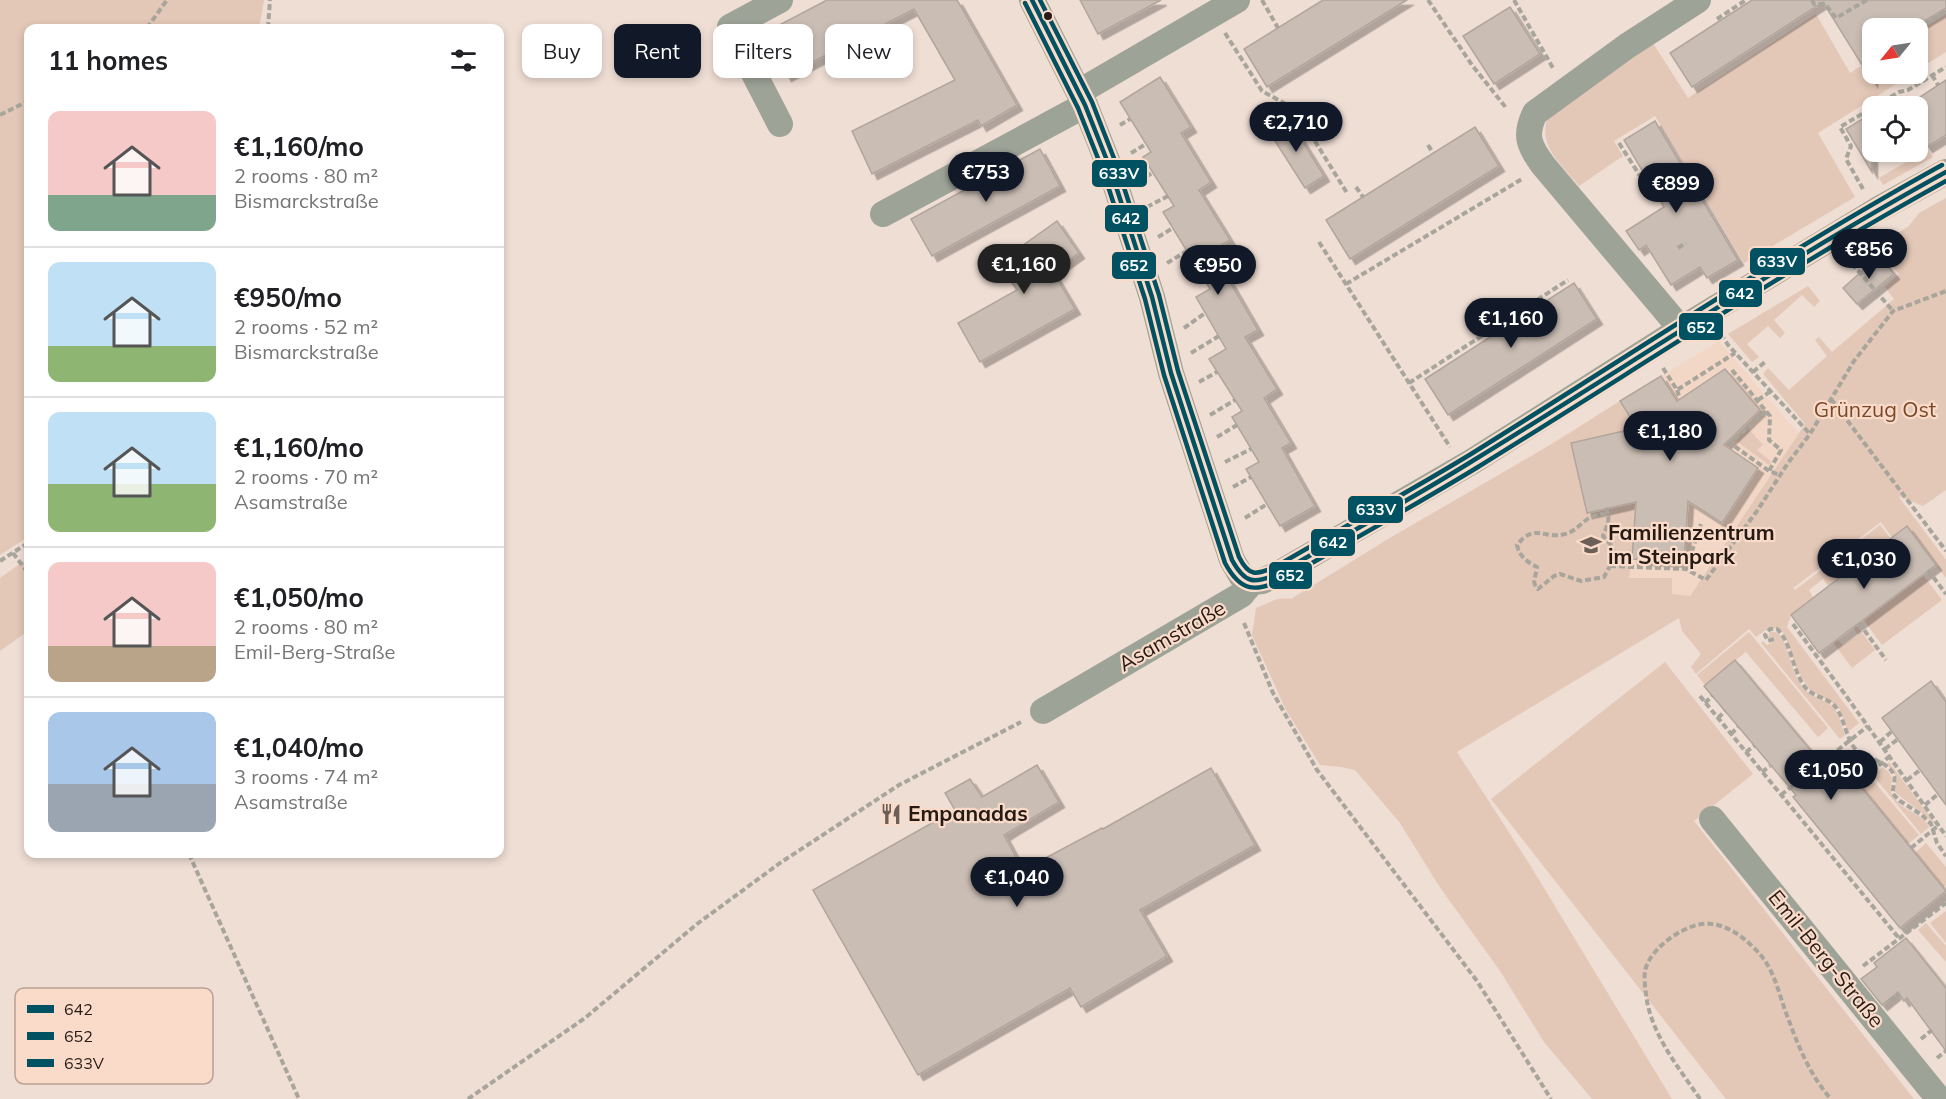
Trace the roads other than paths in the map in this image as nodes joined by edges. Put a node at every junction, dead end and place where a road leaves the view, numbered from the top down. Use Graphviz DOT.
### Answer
graph roads {
  1 [pos="780,0"];
  2 [pos="1032,0"];
  3 [pos="1238,0"];
  4 [pos="1698,0"];
  5 [pos="1082,99"];
  6 [pos="780,124"];
  7 [pos="1946,172"];
  8 [pos="883,214"];
  9 [pos="1681,329"];
  10 [pos="1252,582"];
  11 [pos="1043,711"];
  12 [pos="1712,819"];
  13 [pos="1939,1099"];
  1 -- 6 [label="street"];
  2 -- 5 [label="street"];
  3 -- 5 [label="street"];
  4 -- 9 [label="street"];
  5 -- 8 [label="street"];
  5 -- 10 [label="street"];
  7 -- 9 [label="street, Asamstraße"];
  9 -- 10 [label="street, Asamstraße"];
  10 -- 11 [label="street, Asamstraße"];
  12 -- 13 [label="street, Emil-Berg-Straße"];
}
